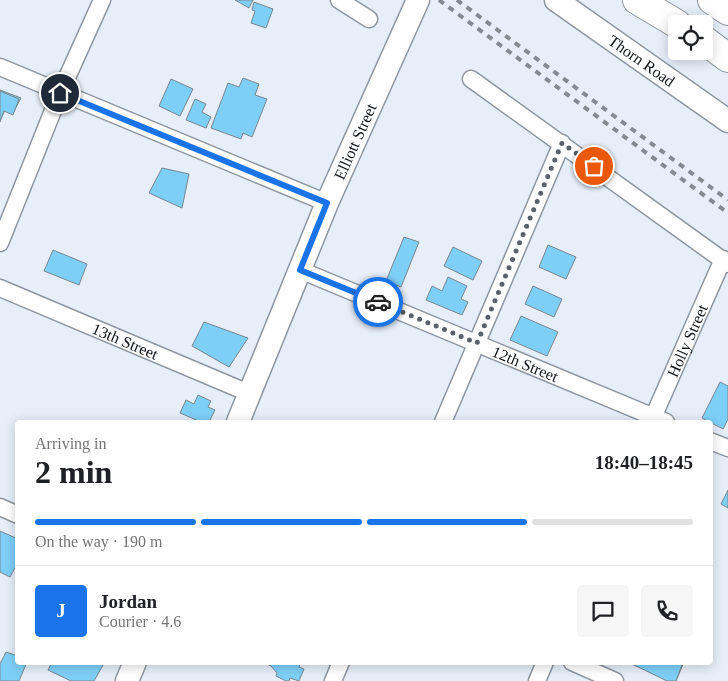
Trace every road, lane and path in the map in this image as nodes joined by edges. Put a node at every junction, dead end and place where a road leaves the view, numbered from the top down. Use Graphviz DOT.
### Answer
graph roads {
  1 [pos="102,0"];
  2 [pos="339,0"];
  3 [pos="418,0"];
  4 [pos="556,0"];
  5 [pos="637,0"];
  6 [pos="649,0"];
  7 [pos="712,0"];
  8 [pos="728,11"];
  9 [pos="669,15"];
  10 [pos="369,18"];
  11 [pos="668,19"];
  12 [pos="713,47"];
  13 [pos="728,58"];
  14 [pos="0,67"];
  15 [pos="471,79"];
  16 [pos="60,93"];
  17 [pos="728,121"];
  18 [pos="562,143"];
  19 [pos="327,203"];
  20 [pos="0,243"];
  21 [pos="725,262"];
  22 [pos="300,270"];
  23 [pos="0,288"];
  24 [pos="477,343"];
  25 [pos="251,394"];
  26 [pos="239,420"];
  27 [pos="444,420"];
  28 [pos="655,420"];
  29 [pos="657,420"];
  30 [pos="713,442"];
  31 [pos="728,448"];
  32 [pos="0,507"];
  33 [pos="15,514"];
  34 [pos="134,665"];
  35 [pos="340,665"];
  36 [pos="544,665"];
  37 [pos="579,665"];
  38 [pos="127,681"];
  39 [pos="333,681"];
  40 [pos="537,681"];
  41 [pos="615,681"];
  1 -- 16 [label="street"];
  2 -- 10 [label="street"];
  3 -- 19 [label="main road, Elliott Street"];
  4 -- 17 [label="main road, Thorn Road"];
  5 -- 11 [label="highway"];
  6 -- 9 [label="highway"];
  7 -- 8 [label="highway"];
  12 -- 13 [label="highway"];
  14 -- 16 [label="street"];
  15 -- 18 [label="street"];
  16 -- 19 [label="street"];
  16 -- 20 [label="street"];
  18 -- 21 [label="street"];
  18 -- 24 [label="street"];
  19 -- 22 [label="main road, Elliott Street"];
  21 -- 29 [label="street, Holly Street"];
  22 -- 24 [label="street, 12th Street"];
  22 -- 25 [label="main road, Elliott Street"];
  23 -- 25 [label="street, 13th Street"];
  24 -- 27 [label="street"];
  24 -- 28 [label="street, 12th Street"];
  25 -- 26 [label="main road, Elliott Street"];
  30 -- 31 [label="street"];
  32 -- 33 [label="street"];
  34 -- 38 [label="main road"];
  35 -- 39 [label="street"];
  36 -- 40 [label="street"];
  37 -- 41 [label="street"];
}
